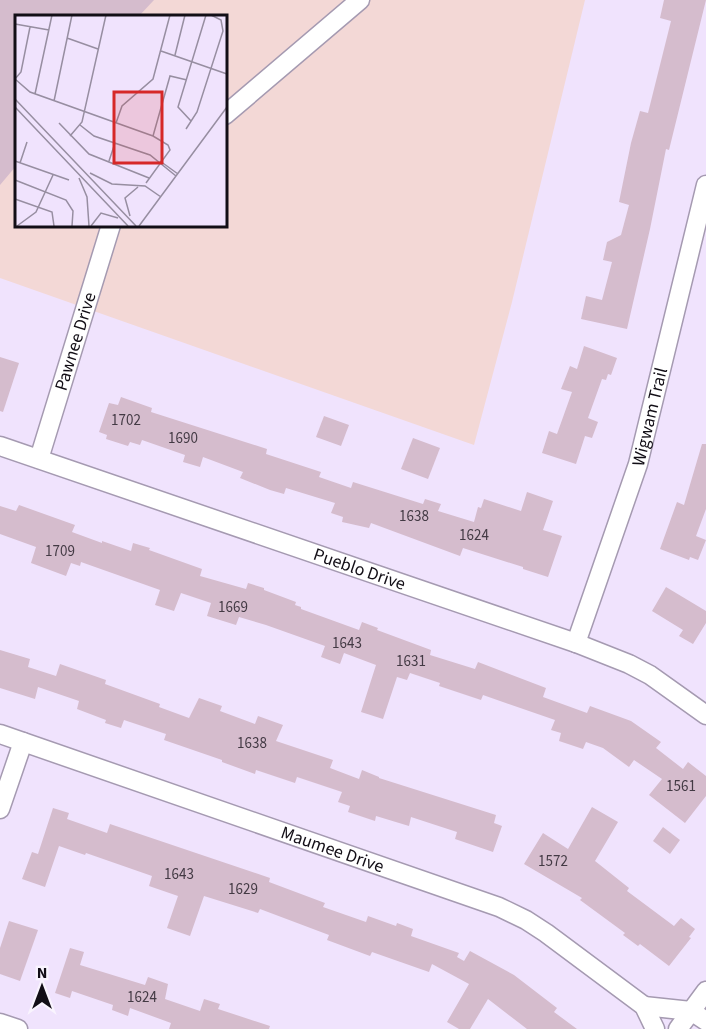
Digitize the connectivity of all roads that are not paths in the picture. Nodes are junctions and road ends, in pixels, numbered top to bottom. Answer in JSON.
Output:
{"nodes":[{"id":1,"x":360,"y":0,"type":"edge"},
{"id":2,"x":226,"y":114,"type":"edge"},
{"id":3,"x":706,"y":185,"type":"edge"},
{"id":4,"x":111,"y":226,"type":"edge"},
{"id":5,"x":0,"y":446,"type":"edge"},
{"id":6,"x":39,"y":459,"type":"junction"},
{"id":7,"x":576,"y":643,"type":"junction"},
{"id":8,"x":706,"y":715,"type":"edge"},
{"id":9,"x":0,"y":734,"type":"edge"},
{"id":10,"x":23,"y":742,"type":"junction"},
{"id":11,"x":0,"y":809,"type":"edge"},
{"id":12,"x":706,"y":991,"type":"edge"},
{"id":13,"x":644,"y":1006,"type":"junction"},
{"id":14,"x":699,"y":1016,"type":"edge"},
{"id":15,"x":0,"y":1023,"type":"edge"},
{"id":16,"x":18,"y":1029,"type":"edge"},
{"id":17,"x":655,"y":1029,"type":"edge"},
{"id":18,"x":678,"y":1029,"type":"edge"}],
"edges":[{"from":1,"to":2,"type":"street"},
{"from":3,"to":7,"type":"street","name":"Wigwam Trail"},
{"from":4,"to":6,"type":"street","name":"Pawnee Drive"},
{"from":5,"to":6,"type":"street","name":"Pueblo Drive"},
{"from":6,"to":7,"type":"street","name":"Pueblo Drive"},
{"from":7,"to":8,"type":"street","name":"Pueblo Drive"},
{"from":9,"to":10,"type":"street","name":"Maumee Drive"},
{"from":10,"to":11,"type":"street"},
{"from":10,"to":13,"type":"street","name":"Maumee Drive"},
{"from":12,"to":14,"type":"street"},
{"from":13,"to":14,"type":"street"},
{"from":13,"to":17,"type":"street","name":"Maumee Drive"},
{"from":14,"to":18,"type":"street"},
{"from":15,"to":16,"type":"street"}]}
